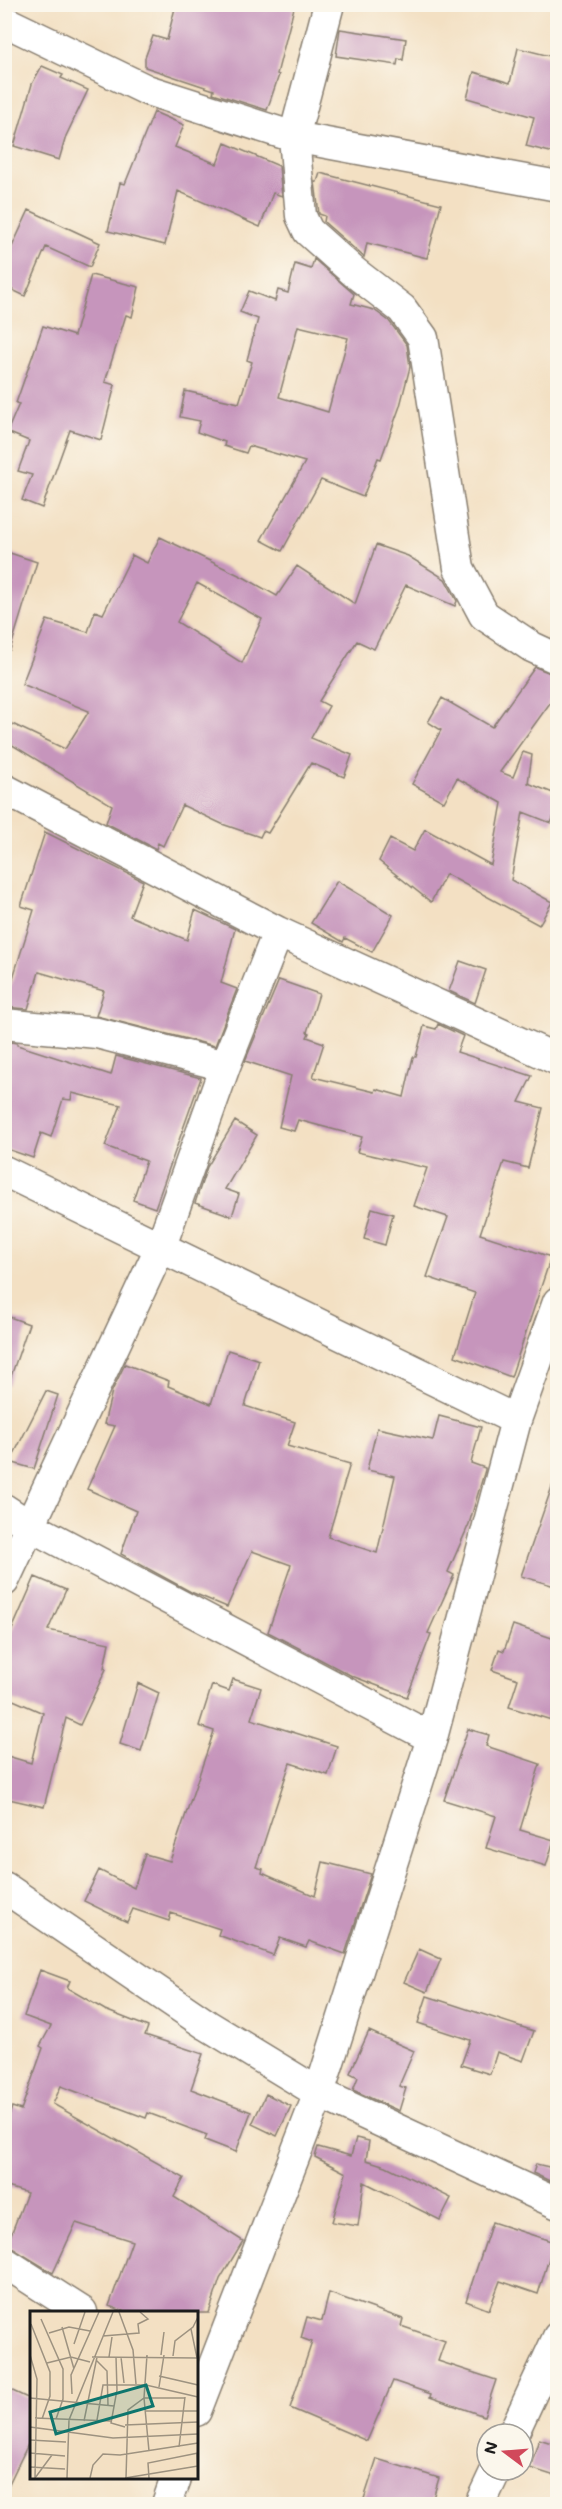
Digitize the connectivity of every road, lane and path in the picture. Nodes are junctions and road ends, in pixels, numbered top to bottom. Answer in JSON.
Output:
{"nodes":[{"id":1,"x":329,"y":4,"type":"edge"},
{"id":2,"x":4,"y":21,"type":"edge"},
{"id":3,"x":294,"y":137,"type":"junction"},
{"id":4,"x":558,"y":186,"type":"edge"},
{"id":5,"x":558,"y":659,"type":"edge"},
{"id":6,"x":4,"y":789,"type":"edge"},
{"id":7,"x":278,"y":932,"type":"junction"},
{"id":8,"x":4,"y":1024,"type":"edge"},
{"id":9,"x":558,"y":1060,"type":"edge"},
{"id":10,"x":225,"y":1066,"type":"junction"},
{"id":11,"x":4,"y":1171,"type":"edge"},
{"id":12,"x":161,"y":1246,"type":"junction"},
{"id":13,"x":558,"y":1302,"type":"edge"},
{"id":14,"x":516,"y":1419,"type":"junction"},
{"id":15,"x":4,"y":1509,"type":"edge"},
{"id":16,"x":30,"y":1526,"type":"junction"},
{"id":17,"x":4,"y":1581,"type":"edge"},
{"id":18,"x":432,"y":1738,"type":"junction"},
{"id":19,"x":4,"y":1887,"type":"edge"},
{"id":20,"x":319,"y":2093,"type":"junction"},
{"id":21,"x":558,"y":2204,"type":"edge"},
{"id":22,"x":4,"y":2262,"type":"edge"},
{"id":23,"x":79,"y":2311,"type":"edge"},
{"id":24,"x":558,"y":2337,"type":"edge"},
{"id":25,"x":198,"y":2397,"type":"edge"},
{"id":26,"x":519,"y":2422,"type":"edge"},
{"id":27,"x":176,"y":2479,"type":"edge"},
{"id":28,"x":491,"y":2482,"type":"edge"},
{"id":29,"x":167,"y":2505,"type":"edge"},
{"id":30,"x":480,"y":2505,"type":"edge"}],
"edges":[{"from":1,"to":3,"type":"street"},
{"from":2,"to":3,"type":"street"},
{"from":3,"to":4,"type":"street"},
{"from":3,"to":5,"type":"street"},
{"from":6,"to":7,"type":"street"},
{"from":7,"to":9,"type":"street"},
{"from":7,"to":10,"type":"street"},
{"from":8,"to":10,"type":"street"},
{"from":10,"to":12,"type":"street"},
{"from":11,"to":12,"type":"street"},
{"from":12,"to":14,"type":"street"},
{"from":12,"to":16,"type":"street"},
{"from":13,"to":14,"type":"street"},
{"from":14,"to":18,"type":"street"},
{"from":15,"to":16,"type":"street"},
{"from":16,"to":17,"type":"street"},
{"from":16,"to":18,"type":"street"},
{"from":18,"to":20,"type":"street"},
{"from":19,"to":20,"type":"street"},
{"from":20,"to":21,"type":"street"},
{"from":20,"to":25,"type":"street"},
{"from":22,"to":23,"type":"street"},
{"from":24,"to":26,"type":"street"},
{"from":27,"to":29,"type":"street"},
{"from":28,"to":30,"type":"street"}]}
